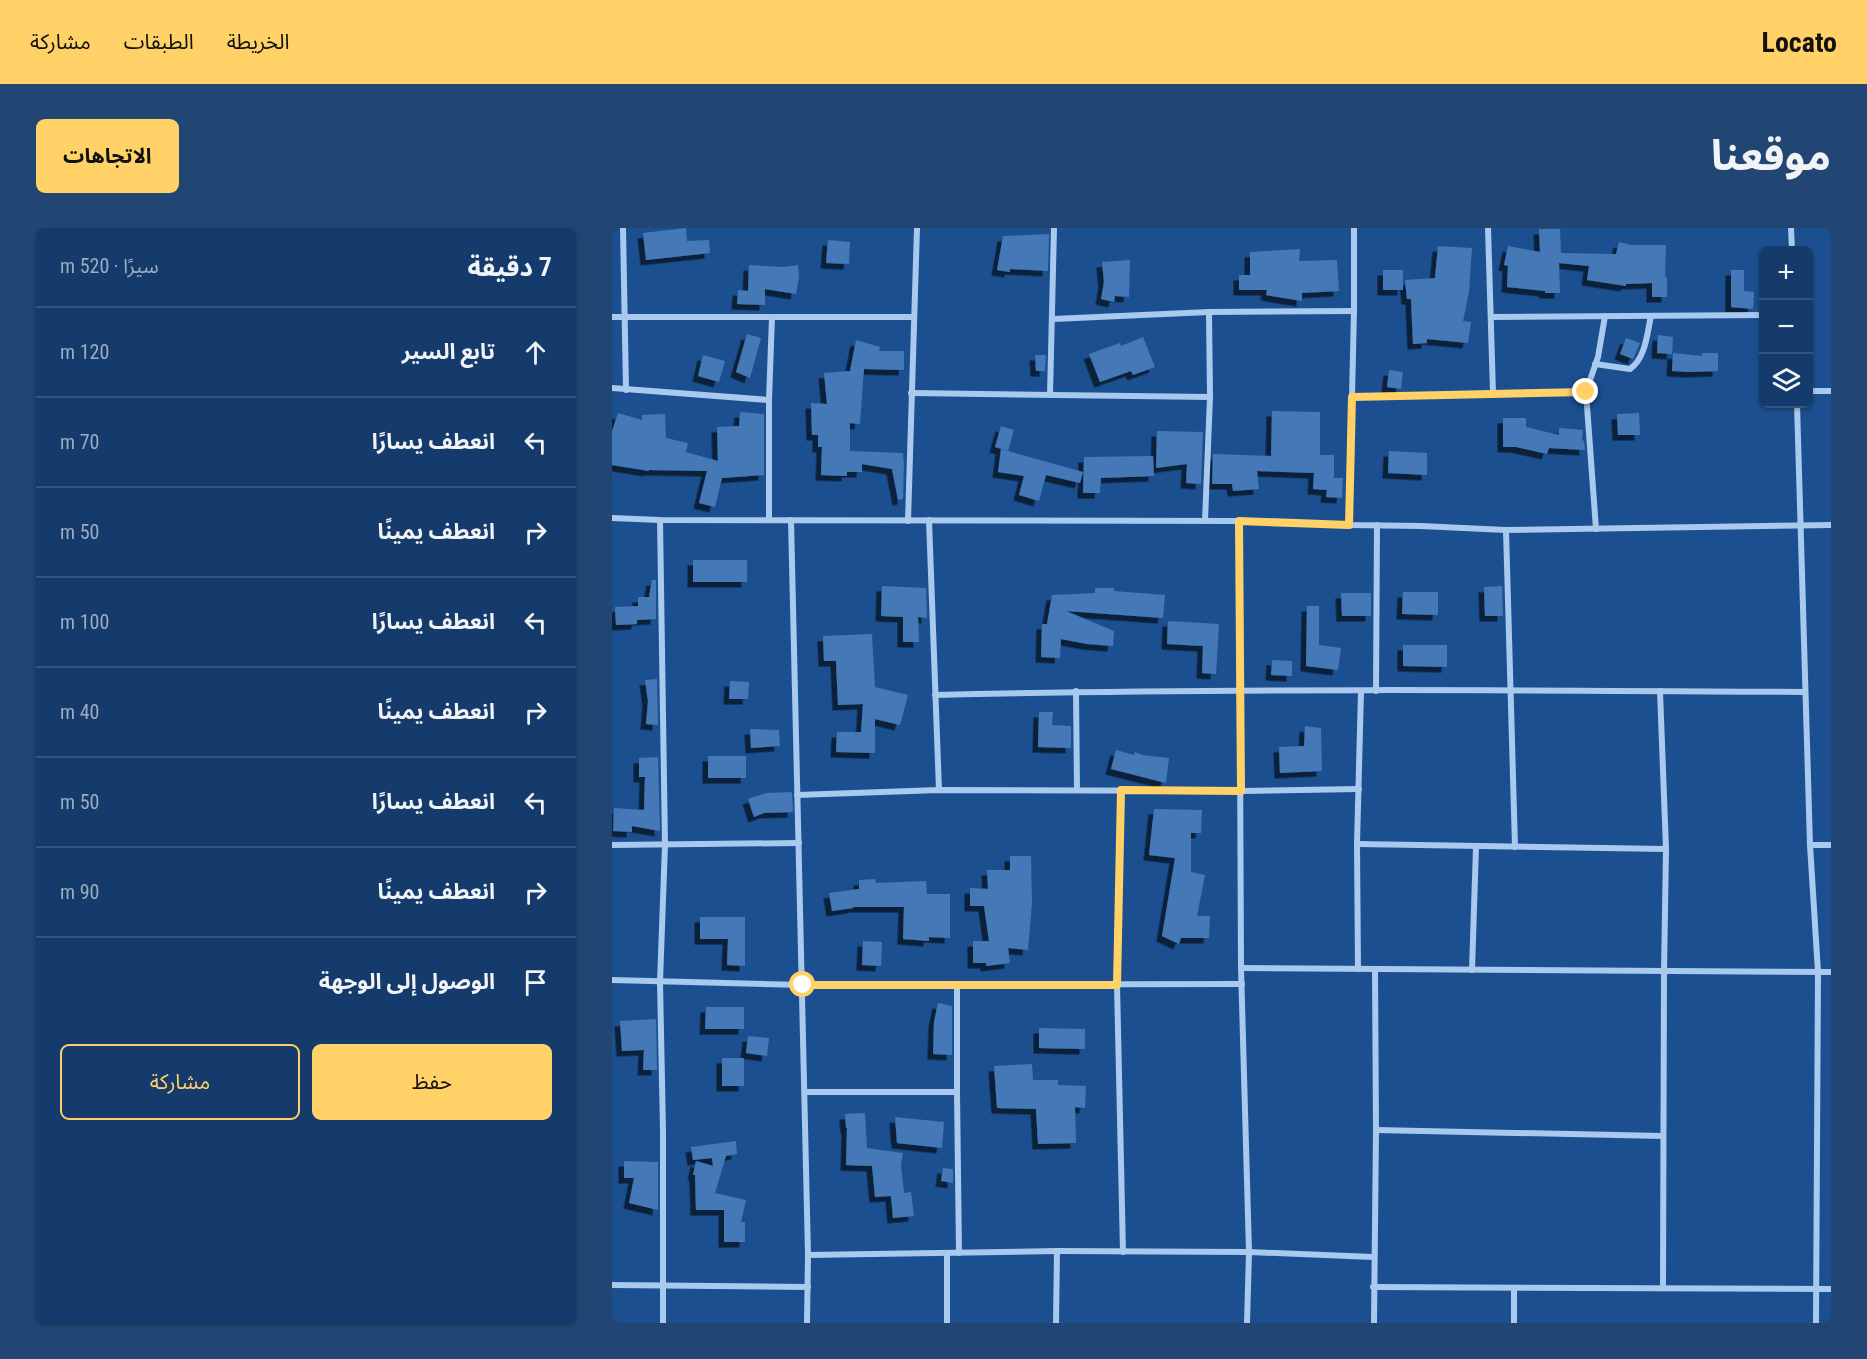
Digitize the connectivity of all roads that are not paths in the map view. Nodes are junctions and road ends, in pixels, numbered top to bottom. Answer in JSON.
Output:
{"nodes":[{"id":1,"x":623,"y":228,"type":"edge"},
{"id":2,"x":917,"y":228,"type":"edge"},
{"id":3,"x":1054,"y":228,"type":"edge"},
{"id":4,"x":1354,"y":228,"type":"edge"},
{"id":5,"x":1488,"y":228,"type":"edge"},
{"id":6,"x":1791,"y":228,"type":"edge"},
{"id":7,"x":1792,"y":246,"type":"edge"},
{"id":8,"x":1354,"y":311,"type":"junction"},
{"id":9,"x":1209,"y":312,"type":"junction"},
{"id":10,"x":1759,"y":315,"type":"edge"},
{"id":11,"x":1605,"y":316,"type":"junction"},
{"id":12,"x":1651,"y":316,"type":"junction"},
{"id":13,"x":612,"y":317,"type":"edge"},
{"id":14,"x":625,"y":317,"type":"junction"},
{"id":15,"x":772,"y":317,"type":"junction"},
{"id":16,"x":914,"y":317,"type":"junction"},
{"id":17,"x":1491,"y":317,"type":"junction"},
{"id":18,"x":1053,"y":319,"type":"junction"},
{"id":19,"x":1595,"y":364,"type":"junction"},
{"id":20,"x":612,"y":388,"type":"edge"},
{"id":21,"x":626,"y":390,"type":"junction"},
{"id":22,"x":1813,"y":391,"type":"edge"},
{"id":23,"x":1831,"y":391,"type":"edge"},
{"id":24,"x":1586,"y":392,"type":"junction"},
{"id":25,"x":911,"y":393,"type":"junction"},
{"id":26,"x":1493,"y":393,"type":"junction"},
{"id":27,"x":1050,"y":395,"type":"junction"},
{"id":28,"x":1210,"y":397,"type":"junction"},
{"id":29,"x":1352,"y":397,"type":"junction"},
{"id":30,"x":769,"y":400,"type":"junction"},
{"id":31,"x":1797,"y":408,"type":"edge"},
{"id":32,"x":612,"y":518,"type":"edge"},
{"id":33,"x":660,"y":520,"type":"junction"},
{"id":34,"x":769,"y":520,"type":"junction"},
{"id":35,"x":791,"y":520,"type":"junction"},
{"id":36,"x":929,"y":520,"type":"junction"},
{"id":37,"x":908,"y":521,"type":"junction"},
{"id":38,"x":1205,"y":521,"type":"junction"},
{"id":39,"x":1239,"y":521,"type":"junction"},
{"id":40,"x":1349,"y":525,"type":"junction"},
{"id":41,"x":1377,"y":525,"type":"junction"},
{"id":42,"x":1801,"y":525,"type":"junction"},
{"id":43,"x":1831,"y":525,"type":"edge"},
{"id":44,"x":1596,"y":529,"type":"junction"},
{"id":45,"x":1506,"y":531,"type":"junction"},
{"id":46,"x":1240,"y":690,"type":"junction"},
{"id":47,"x":1511,"y":690,"type":"junction"},
{"id":48,"x":1361,"y":691,"type":"junction"},
{"id":49,"x":1376,"y":691,"type":"junction"},
{"id":50,"x":1660,"y":691,"type":"junction"},
{"id":51,"x":1076,"y":692,"type":"junction"},
{"id":52,"x":1805,"y":693,"type":"junction"},
{"id":53,"x":935,"y":695,"type":"junction"},
{"id":54,"x":1359,"y":789,"type":"junction"},
{"id":55,"x":939,"y":790,"type":"junction"},
{"id":56,"x":1077,"y":790,"type":"junction"},
{"id":57,"x":1121,"y":790,"type":"junction"},
{"id":58,"x":1241,"y":791,"type":"junction"},
{"id":59,"x":797,"y":795,"type":"junction"},
{"id":60,"x":799,"y":843,"type":"junction"},
{"id":61,"x":1357,"y":844,"type":"junction"},
{"id":62,"x":612,"y":845,"type":"edge"},
{"id":63,"x":665,"y":845,"type":"junction"},
{"id":64,"x":1810,"y":845,"type":"junction"},
{"id":65,"x":1831,"y":845,"type":"edge"},
{"id":66,"x":1476,"y":847,"type":"junction"},
{"id":67,"x":1515,"y":847,"type":"junction"},
{"id":68,"x":1666,"y":849,"type":"junction"},
{"id":69,"x":1241,"y":968,"type":"junction"},
{"id":70,"x":1358,"y":969,"type":"junction"},
{"id":71,"x":1375,"y":970,"type":"junction"},
{"id":72,"x":1473,"y":970,"type":"junction"},
{"id":73,"x":1664,"y":972,"type":"junction"},
{"id":74,"x":1818,"y":972,"type":"junction"},
{"id":75,"x":1831,"y":972,"type":"edge"},
{"id":76,"x":612,"y":980,"type":"edge"},
{"id":77,"x":660,"y":982,"type":"junction"},
{"id":78,"x":1242,"y":984,"type":"junction"},
{"id":79,"x":803,"y":985,"type":"junction"},
{"id":80,"x":957,"y":985,"type":"junction"},
{"id":81,"x":1117,"y":985,"type":"junction"},
{"id":82,"x":805,"y":1092,"type":"junction"},
{"id":83,"x":957,"y":1092,"type":"junction"},
{"id":84,"x":1376,"y":1130,"type":"junction"},
{"id":85,"x":1663,"y":1136,"type":"junction"},
{"id":86,"x":1057,"y":1251,"type":"junction"},
{"id":87,"x":1123,"y":1252,"type":"junction"},
{"id":88,"x":1249,"y":1252,"type":"junction"},
{"id":89,"x":959,"y":1253,"type":"junction"},
{"id":90,"x":947,"y":1254,"type":"junction"},
{"id":91,"x":808,"y":1255,"type":"junction"},
{"id":92,"x":1373,"y":1257,"type":"junction"},
{"id":93,"x":612,"y":1284,"type":"edge"},
{"id":94,"x":663,"y":1286,"type":"junction"},
{"id":95,"x":808,"y":1287,"type":"junction"},
{"id":96,"x":1373,"y":1287,"type":"junction"},
{"id":97,"x":1514,"y":1288,"type":"junction"},
{"id":98,"x":1663,"y":1288,"type":"junction"},
{"id":99,"x":1816,"y":1289,"type":"junction"},
{"id":100,"x":1831,"y":1289,"type":"edge"},
{"id":101,"x":663,"y":1323,"type":"edge"},
{"id":102,"x":807,"y":1323,"type":"edge"},
{"id":103,"x":947,"y":1323,"type":"edge"},
{"id":104,"x":1056,"y":1323,"type":"edge"},
{"id":105,"x":1247,"y":1323,"type":"edge"},
{"id":106,"x":1374,"y":1323,"type":"edge"},
{"id":107,"x":1514,"y":1323,"type":"edge"},
{"id":108,"x":1816,"y":1323,"type":"edge"}],
"edges":[{"from":1,"to":14,"type":"street"},
{"from":2,"to":16,"type":"street"},
{"from":3,"to":18,"type":"street"},
{"from":4,"to":8,"type":"street"},
{"from":5,"to":17,"type":"street"},
{"from":6,"to":7,"type":"street"},
{"from":8,"to":9,"type":"street"},
{"from":8,"to":29,"type":"street"},
{"from":9,"to":18,"type":"street"},
{"from":9,"to":28,"type":"street"},
{"from":10,"to":12,"type":"street"},
{"from":11,"to":12,"type":"street"},
{"from":11,"to":17,"type":"street"},
{"from":11,"to":19,"type":"street"},
{"from":12,"to":19,"type":"street"},
{"from":13,"to":14,"type":"street"},
{"from":14,"to":15,"type":"street"},
{"from":14,"to":21,"type":"street"},
{"from":15,"to":16,"type":"street"},
{"from":15,"to":30,"type":"street"},
{"from":16,"to":25,"type":"street"},
{"from":17,"to":26,"type":"street"},
{"from":18,"to":27,"type":"street"},
{"from":19,"to":24,"type":"street"},
{"from":20,"to":21,"type":"street"},
{"from":21,"to":30,"type":"street"},
{"from":22,"to":23,"type":"street"},
{"from":24,"to":26,"type":"street"},
{"from":24,"to":44,"type":"street"},
{"from":25,"to":27,"type":"street"},
{"from":25,"to":37,"type":"street"},
{"from":26,"to":29,"type":"street"},
{"from":27,"to":28,"type":"street"},
{"from":28,"to":38,"type":"street"},
{"from":29,"to":40,"type":"street"},
{"from":30,"to":34,"type":"street"},
{"from":31,"to":42,"type":"street"},
{"from":32,"to":33,"type":"street"},
{"from":33,"to":34,"type":"street"},
{"from":33,"to":63,"type":"street"},
{"from":34,"to":35,"type":"street"},
{"from":35,"to":37,"type":"street"},
{"from":35,"to":59,"type":"street"},
{"from":36,"to":37,"type":"street"},
{"from":36,"to":38,"type":"street"},
{"from":36,"to":53,"type":"street"},
{"from":38,"to":39,"type":"street"},
{"from":39,"to":40,"type":"street"},
{"from":39,"to":46,"type":"street"},
{"from":40,"to":41,"type":"street"},
{"from":41,"to":45,"type":"street"},
{"from":41,"to":49,"type":"street"},
{"from":42,"to":43,"type":"street"},
{"from":42,"to":44,"type":"street"},
{"from":42,"to":52,"type":"street"},
{"from":44,"to":45,"type":"street"},
{"from":45,"to":47,"type":"street"},
{"from":46,"to":48,"type":"street"},
{"from":46,"to":51,"type":"street"},
{"from":46,"to":58,"type":"street"},
{"from":47,"to":49,"type":"street"},
{"from":47,"to":50,"type":"street"},
{"from":47,"to":67,"type":"street"},
{"from":48,"to":49,"type":"street"},
{"from":48,"to":54,"type":"street"},
{"from":50,"to":52,"type":"street"},
{"from":50,"to":68,"type":"street"},
{"from":51,"to":53,"type":"street"},
{"from":51,"to":56,"type":"street"},
{"from":52,"to":64,"type":"street"},
{"from":53,"to":55,"type":"street"},
{"from":54,"to":58,"type":"street"},
{"from":54,"to":61,"type":"street"},
{"from":55,"to":56,"type":"street"},
{"from":55,"to":59,"type":"street"},
{"from":56,"to":57,"type":"street"},
{"from":57,"to":58,"type":"street"},
{"from":57,"to":81,"type":"street"},
{"from":58,"to":69,"type":"street"},
{"from":59,"to":60,"type":"street"},
{"from":60,"to":63,"type":"street"},
{"from":60,"to":79,"type":"street"},
{"from":61,"to":66,"type":"street"},
{"from":61,"to":70,"type":"street"},
{"from":62,"to":63,"type":"street"},
{"from":63,"to":77,"type":"street"},
{"from":64,"to":65,"type":"street"},
{"from":64,"to":74,"type":"street"},
{"from":66,"to":67,"type":"street"},
{"from":66,"to":72,"type":"street"},
{"from":67,"to":68,"type":"street"},
{"from":68,"to":73,"type":"street"},
{"from":69,"to":70,"type":"street"},
{"from":69,"to":78,"type":"street"},
{"from":70,"to":71,"type":"street"},
{"from":71,"to":72,"type":"street"},
{"from":71,"to":84,"type":"street"},
{"from":72,"to":73,"type":"street"},
{"from":73,"to":74,"type":"street"},
{"from":73,"to":85,"type":"street"},
{"from":74,"to":75,"type":"street"},
{"from":74,"to":99,"type":"street"},
{"from":76,"to":77,"type":"street"},
{"from":77,"to":79,"type":"street"},
{"from":77,"to":94,"type":"street"},
{"from":78,"to":81,"type":"street"},
{"from":78,"to":88,"type":"street"},
{"from":79,"to":80,"type":"street"},
{"from":79,"to":82,"type":"street"},
{"from":80,"to":81,"type":"street"},
{"from":80,"to":83,"type":"street"},
{"from":81,"to":87,"type":"street"},
{"from":82,"to":83,"type":"street"},
{"from":82,"to":91,"type":"street"},
{"from":83,"to":89,"type":"street"},
{"from":84,"to":85,"type":"street"},
{"from":84,"to":92,"type":"street"},
{"from":85,"to":98,"type":"street"},
{"from":86,"to":87,"type":"street"},
{"from":86,"to":89,"type":"street"},
{"from":86,"to":104,"type":"street"},
{"from":87,"to":88,"type":"street"},
{"from":88,"to":92,"type":"street"},
{"from":88,"to":105,"type":"street"},
{"from":89,"to":90,"type":"street"},
{"from":90,"to":91,"type":"street"},
{"from":90,"to":103,"type":"street"},
{"from":91,"to":95,"type":"street"},
{"from":92,"to":96,"type":"street"},
{"from":93,"to":94,"type":"street"},
{"from":94,"to":95,"type":"street"},
{"from":94,"to":101,"type":"street"},
{"from":95,"to":102,"type":"street"},
{"from":96,"to":97,"type":"street"},
{"from":96,"to":106,"type":"street"},
{"from":97,"to":98,"type":"street"},
{"from":97,"to":107,"type":"street"},
{"from":98,"to":99,"type":"street"},
{"from":99,"to":100,"type":"street"},
{"from":99,"to":108,"type":"street"}]}
